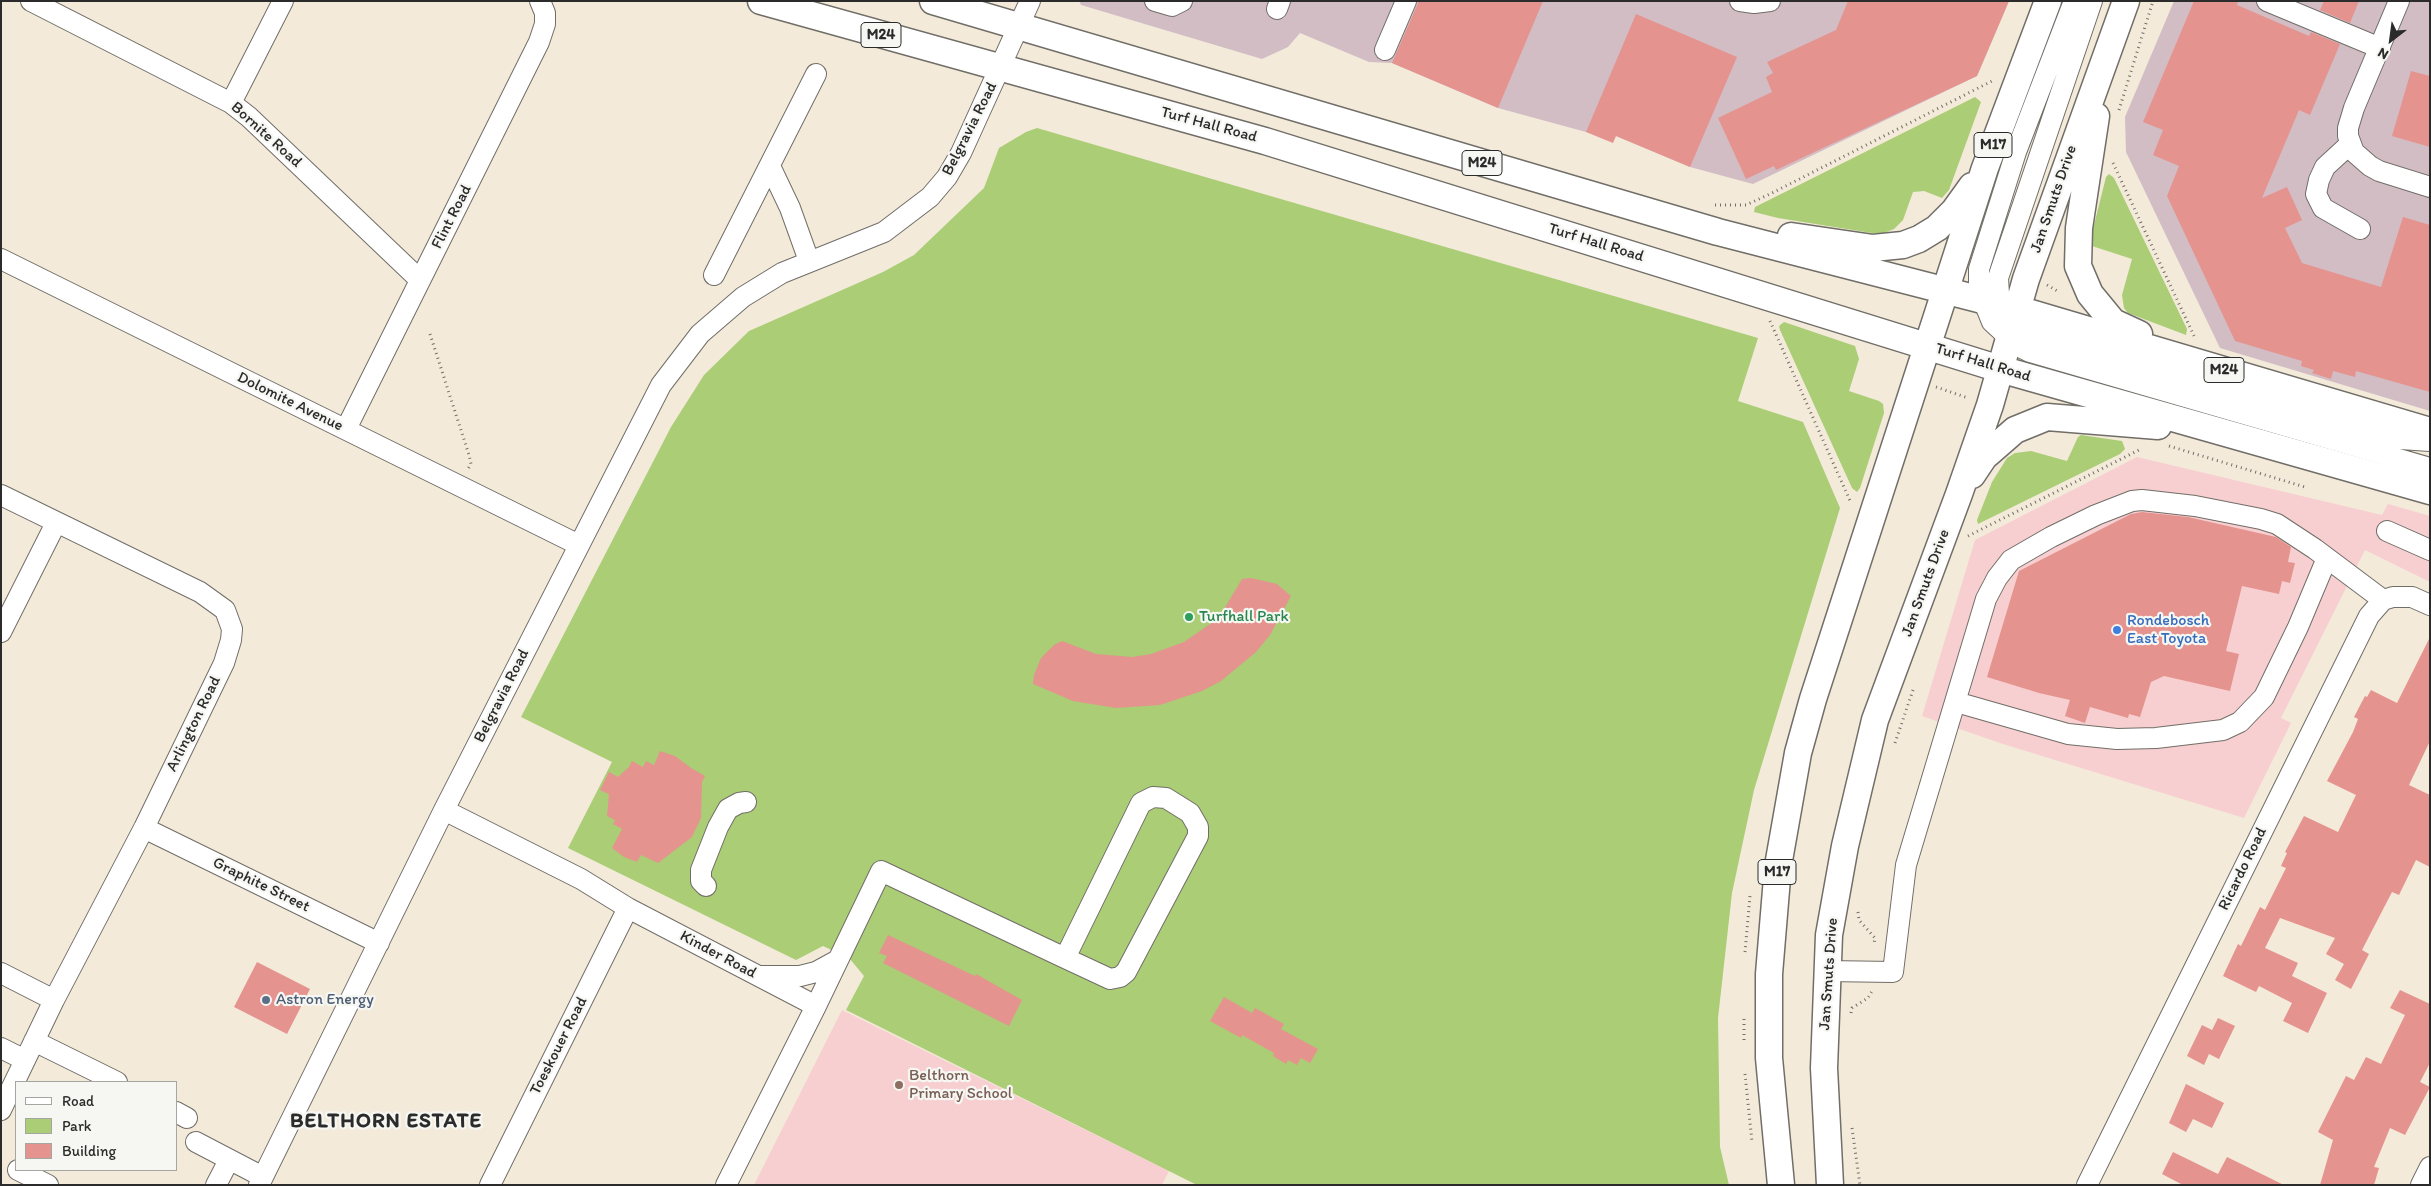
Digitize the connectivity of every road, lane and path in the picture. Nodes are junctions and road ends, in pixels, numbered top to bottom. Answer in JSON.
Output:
{"nodes":[{"id":1,"x":31,"y":1,"type":"edge"},
{"id":2,"x":282,"y":1,"type":"edge"},
{"id":3,"x":761,"y":1,"type":"edge"},
{"id":4,"x":933,"y":1,"type":"edge"},
{"id":5,"x":1030,"y":1,"type":"edge"},
{"id":6,"x":1155,"y":1,"type":"edge"},
{"id":7,"x":1182,"y":1,"type":"edge"},
{"id":8,"x":1406,"y":1,"type":"edge"},
{"id":9,"x":1740,"y":1,"type":"edge"},
{"id":10,"x":1770,"y":1,"type":"edge"},
{"id":11,"x":2048,"y":1,"type":"edge"},
{"id":12,"x":2074,"y":1,"type":"edge"},
{"id":13,"x":2092,"y":1,"type":"edge"},
{"id":14,"x":2126,"y":1,"type":"edge"},
{"id":15,"x":2153,"y":1,"type":"edge"},
{"id":16,"x":2267,"y":1,"type":"edge"},
{"id":17,"x":2400,"y":1,"type":"edge"},
{"id":18,"x":540,"y":2,"type":"edge"},
{"id":19,"x":1019,"y":26,"type":"junction"},
{"id":20,"x":2380,"y":48,"type":"junction"},
{"id":21,"x":1385,"y":50,"type":"dead end"},
{"id":22,"x":2106,"y":51,"type":"junction"},
{"id":23,"x":1000,"y":69,"type":"junction"},
{"id":24,"x":816,"y":74,"type":"dead end"},
{"id":25,"x":1992,"y":80,"type":"dead end"},
{"id":26,"x":231,"y":103,"type":"junction"},
{"id":27,"x":2116,"y":119,"type":"dead end"},
{"id":28,"x":2350,"y":144,"type":"junction"},
{"id":29,"x":2110,"y":158,"type":"dead end"},
{"id":30,"x":770,"y":166,"type":"junction"},
{"id":31,"x":1985,"y":168,"type":"junction"},
{"id":32,"x":2430,"y":187,"type":"edge"},
{"id":33,"x":1715,"y":205,"type":"dead end"},
{"id":34,"x":2360,"y":229,"type":"dead end"},
{"id":35,"x":1718,"y":232,"type":"junction"},
{"id":36,"x":1,"y":259,"type":"edge"},
{"id":37,"x":810,"y":261,"type":"junction"},
{"id":38,"x":714,"y":275,"type":"dead end"},
{"id":39,"x":420,"y":280,"type":"junction"},
{"id":40,"x":2044,"y":284,"type":"dead end"},
{"id":41,"x":2067,"y":290,"type":"dead end"},
{"id":42,"x":1946,"y":291,"type":"junction"},
{"id":43,"x":2059,"y":292,"type":"junction"},
{"id":44,"x":2056,"y":299,"type":"dead end"},
{"id":45,"x":1767,"y":313,"type":"dead end"},
{"id":46,"x":2005,"y":314,"type":"junction"},
{"id":47,"x":430,"y":334,"type":"dead end"},
{"id":48,"x":2197,"y":342,"type":"dead end"},
{"id":49,"x":1928,"y":346,"type":"junction"},
{"id":50,"x":2211,"y":366,"type":"junction"},
{"id":51,"x":2000,"y":369,"type":"junction"},
{"id":52,"x":1935,"y":387,"type":"dead end"},
{"id":53,"x":1976,"y":400,"type":"dead end"},
{"id":54,"x":346,"y":429,"type":"junction"},
{"id":55,"x":2223,"y":432,"type":"junction"},
{"id":56,"x":2430,"y":432,"type":"edge"},
{"id":57,"x":2430,"y":441,"type":"edge"},
{"id":58,"x":2162,"y":444,"type":"dead end"},
{"id":59,"x":2145,"y":446,"type":"dead end"},
{"id":60,"x":2430,"y":468,"type":"edge"},
{"id":61,"x":466,"y":474,"type":"dead end"},
{"id":62,"x":2305,"y":487,"type":"dead end"},
{"id":63,"x":2430,"y":491,"type":"edge"},
{"id":64,"x":1959,"y":494,"type":"junction"},
{"id":65,"x":1,"y":495,"type":"edge"},
{"id":66,"x":1852,"y":503,"type":"dead end"},
{"id":67,"x":56,"y":523,"type":"junction"},
{"id":68,"x":1970,"y":528,"type":"dead end"},
{"id":69,"x":2387,"y":531,"type":"dead end"},
{"id":70,"x":579,"y":544,"type":"junction"},
{"id":71,"x":2430,"y":550,"type":"edge"},
{"id":72,"x":2327,"y":558,"type":"junction"},
{"id":73,"x":2383,"y":600,"type":"junction"},
{"id":74,"x":2430,"y":605,"type":"edge"},
{"id":75,"x":1,"y":632,"type":"edge"},
{"id":76,"x":1915,"y":684,"type":"dead end"},
{"id":77,"x":1956,"y":702,"type":"junction"},
{"id":78,"x":1894,"y":746,"type":"dead end"},
{"id":79,"x":746,"y":802,"type":"dead end"},
{"id":80,"x":444,"y":810,"type":"junction"},
{"id":81,"x":144,"y":828,"type":"junction"},
{"id":82,"x":706,"y":886,"type":"dead end"},
{"id":83,"x":1859,"y":903,"type":"dead end"},
{"id":84,"x":628,"y":908,"type":"junction"},
{"id":85,"x":379,"y":943,"type":"junction"},
{"id":86,"x":1065,"y":958,"type":"junction"},
{"id":87,"x":838,"y":960,"type":"junction"},
{"id":88,"x":1827,"y":971,"type":"junction"},
{"id":89,"x":1873,"y":972,"type":"junction"},
{"id":90,"x":1,"y":973,"type":"edge"},
{"id":91,"x":757,"y":976,"type":"junction"},
{"id":92,"x":54,"y":1000,"type":"junction"},
{"id":93,"x":816,"y":1006,"type":"junction"},
{"id":94,"x":1848,"y":1021,"type":"dead end"},
{"id":95,"x":34,"y":1041,"type":"junction"},
{"id":96,"x":1,"y":1048,"type":"edge"},
{"id":97,"x":25,"y":1060,"type":"junction"},
{"id":98,"x":115,"y":1081,"type":"edge"},
{"id":99,"x":1,"y":1110,"type":"edge"},
{"id":100,"x":1852,"y":1120,"type":"dead end"},
{"id":101,"x":196,"y":1142,"type":"dead end"},
{"id":102,"x":229,"y":1160,"type":"junction"},
{"id":103,"x":1,"y":1162,"type":"edge"},
{"id":104,"x":2430,"y":1167,"type":"edge"},
{"id":105,"x":15,"y":1168,"type":"edge"},
{"id":106,"x":21,"y":1171,"type":"edge"},
{"id":107,"x":261,"y":1181,"type":"edge"},
{"id":108,"x":48,"y":1185,"type":"edge"},
{"id":109,"x":216,"y":1185,"type":"edge"},
{"id":110,"x":490,"y":1185,"type":"edge"},
{"id":111,"x":726,"y":1185,"type":"edge"},
{"id":112,"x":1781,"y":1185,"type":"edge"},
{"id":113,"x":1830,"y":1185,"type":"edge"},
{"id":114,"x":1860,"y":1185,"type":"edge"},
{"id":115,"x":2087,"y":1185,"type":"edge"},
{"id":116,"x":2421,"y":1185,"type":"edge"}],
"edges":[{"from":1,"to":26,"type":"street","name":"Bornite Road"},
{"from":2,"to":26,"type":"street"},
{"from":3,"to":23,"type":"main road","name":"Turf Hall Road","number":"M24"},
{"from":4,"to":19,"type":"main road","number":"M24"},
{"from":5,"to":19,"type":"street","name":"Belgravia Road"},
{"from":6,"to":7,"type":"street"},
{"from":8,"to":21,"type":"street"},
{"from":9,"to":10,"type":"street"},
{"from":11,"to":31,"type":"main road","number":"M17"},
{"from":12,"to":46,"type":"street"},
{"from":13,"to":46,"type":"street"},
{"from":14,"to":22,"type":"main road","name":"Jan Smuts Drive"},
{"from":15,"to":27,"type":"path"},
{"from":16,"to":20,"type":"street"},
{"from":17,"to":20,"type":"street"},
{"from":18,"to":39,"type":"street","name":"Flint Road"},
{"from":19,"to":23,"type":"street","name":"Belgravia Road"},
{"from":19,"to":35,"type":"main road","number":"M24"},
{"from":20,"to":28,"type":"street"},
{"from":22,"to":46,"type":"main road","name":"Jan Smuts Drive"},
{"from":22,"to":50,"type":"main road"},
{"from":23,"to":37,"type":"street","name":"Belgravia Road"},
{"from":23,"to":49,"type":"main road","name":"Turf Hall Road","number":"M24"},
{"from":24,"to":30,"type":"street"},
{"from":25,"to":33,"type":"path"},
{"from":26,"to":39,"type":"street","name":"Bornite Road"},
{"from":28,"to":32,"type":"street"},
{"from":28,"to":34,"type":"street"},
{"from":29,"to":48,"type":"path"},
{"from":30,"to":37,"type":"street"},
{"from":30,"to":38,"type":"street"},
{"from":31,"to":35,"type":"main road"},
{"from":31,"to":42,"type":"main road","number":"M17"},
{"from":35,"to":42,"type":"main road","number":"M24"},
{"from":36,"to":54,"type":"street","name":"Dolomite Avenue"},
{"from":37,"to":70,"type":"street","name":"Belgravia Road"},
{"from":39,"to":54,"type":"street","name":"Flint Road"},
{"from":40,"to":43,"type":"path"},
{"from":41,"to":43,"type":"path"},
{"from":42,"to":46,"type":"main road","number":"M24"},
{"from":42,"to":49,"type":"main road","number":"M17"},
{"from":43,"to":44,"type":"path"},
{"from":45,"to":66,"type":"path"},
{"from":46,"to":50,"type":"main road","number":"M24"},
{"from":46,"to":51,"type":"main road","name":"Jan Smuts Drive"},
{"from":46,"to":57,"type":"street"},
{"from":46,"to":60,"type":"street"},
{"from":47,"to":61,"type":"path"},
{"from":49,"to":51,"type":"main road","name":"Turf Hall Road","number":"M24"},
{"from":49,"to":112,"type":"main road","number":"M17"},
{"from":50,"to":56,"type":"main road","number":"M24"},
{"from":51,"to":55,"type":"main road","name":"Turf Hall Road","number":"M24"},
{"from":51,"to":64,"type":"main road","name":"Jan Smuts Drive"},
{"from":52,"to":53,"type":"path"},
{"from":54,"to":70,"type":"street","name":"Dolomite Avenue"},
{"from":55,"to":63,"type":"main road","name":"Turf Hall Road","number":"M24"},
{"from":55,"to":64,"type":"main road"},
{"from":58,"to":62,"type":"path"},
{"from":59,"to":68,"type":"path"},
{"from":64,"to":88,"type":"main road","name":"Jan Smuts Drive"},
{"from":65,"to":67,"type":"street","name":"Arlington Road"},
{"from":67,"to":75,"type":"street"},
{"from":67,"to":81,"type":"street","name":"Arlington Road"},
{"from":69,"to":71,"type":"street"},
{"from":70,"to":80,"type":"street","name":"Belgravia Road"},
{"from":72,"to":73,"type":"street"},
{"from":72,"to":77,"type":"street"},
{"from":72,"to":77,"type":"street"},
{"from":73,"to":74,"type":"street"},
{"from":73,"to":115,"type":"street","name":"Ricardo Road"},
{"from":76,"to":78,"type":"path"},
{"from":77,"to":89,"type":"street"},
{"from":79,"to":82,"type":"street"},
{"from":80,"to":84,"type":"street","name":"Kinder Road"},
{"from":80,"to":85,"type":"street","name":"Belgravia Road"},
{"from":81,"to":85,"type":"street","name":"Graphite Street"},
{"from":81,"to":92,"type":"street","name":"Arlington Road"},
{"from":83,"to":89,"type":"path"},
{"from":84,"to":91,"type":"street","name":"Kinder Road"},
{"from":84,"to":110,"type":"street","name":"Toeskouer Road"},
{"from":85,"to":107,"type":"street","name":"Belgravia Road"},
{"from":86,"to":86,"type":"street"},
{"from":86,"to":87,"type":"street"},
{"from":87,"to":91,"type":"street"},
{"from":87,"to":93,"type":"street"},
{"from":88,"to":89,"type":"street"},
{"from":88,"to":113,"type":"main road","name":"Jan Smuts Drive"},
{"from":89,"to":94,"type":"path"},
{"from":90,"to":92,"type":"street"},
{"from":91,"to":93,"type":"street","name":"Kinder Road"},
{"from":92,"to":95,"type":"street","name":"Arlington Road"},
{"from":93,"to":111,"type":"street"},
{"from":95,"to":97,"type":"street","name":"Arlington Road"},
{"from":95,"to":98,"type":"street"},
{"from":96,"to":97,"type":"street"},
{"from":97,"to":99,"type":"street","name":"Arlington Road"},
{"from":100,"to":114,"type":"path"},
{"from":101,"to":102,"type":"street"},
{"from":102,"to":107,"type":"street"},
{"from":102,"to":109,"type":"street"},
{"from":103,"to":105,"type":"street"},
{"from":104,"to":116,"type":"street"},
{"from":106,"to":108,"type":"street"}]}
